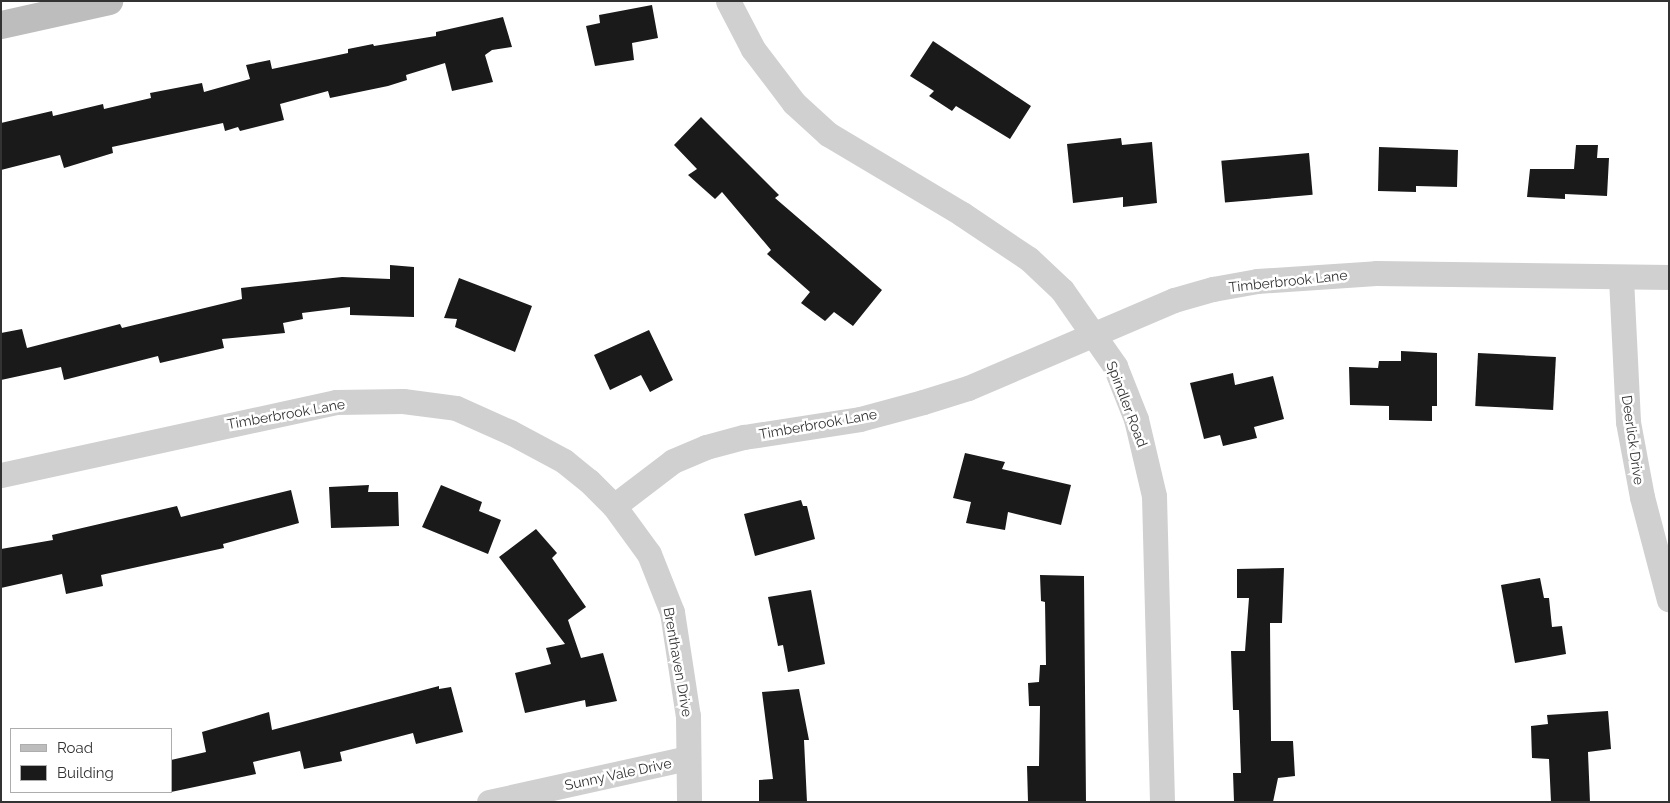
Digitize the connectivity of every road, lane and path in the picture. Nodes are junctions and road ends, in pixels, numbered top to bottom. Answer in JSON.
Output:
{"nodes":[{"id":1,"x":109,"y":1,"type":"edge"},
{"id":2,"x":728,"y":1,"type":"edge"},
{"id":3,"x":1,"y":25,"type":"edge"},
{"id":4,"x":1669,"y":277,"type":"edge"},
{"id":5,"x":1621,"y":278,"type":"junction"},
{"id":6,"x":1095,"y":334,"type":"junction"},
{"id":7,"x":1,"y":475,"type":"edge"},
{"id":8,"x":614,"y":506,"type":"junction"},
{"id":9,"x":1669,"y":600,"type":"edge"},
{"id":10,"x":688,"y":758,"type":"junction"},
{"id":11,"x":489,"y":802,"type":"edge"},
{"id":12,"x":688,"y":802,"type":"edge"},
{"id":13,"x":1162,"y":802,"type":"edge"}],
"edges":[{"from":1,"to":3,"type":"main road"},
{"from":2,"to":6,"type":"street","name":"Spindler Road"},
{"from":4,"to":5,"type":"street","name":"Timberbrook Lane"},
{"from":5,"to":6,"type":"street","name":"Timberbrook Lane"},
{"from":5,"to":9,"type":"street","name":"Deerlick Drive"},
{"from":6,"to":8,"type":"street","name":"Timberbrook Lane"},
{"from":6,"to":13,"type":"street","name":"Spindler Road"},
{"from":7,"to":8,"type":"street","name":"Timberbrook Lane"},
{"from":8,"to":10,"type":"street","name":"Brenthaven Drive"},
{"from":10,"to":11,"type":"street","name":"Sunny Vale Drive"},
{"from":10,"to":12,"type":"street","name":"Brenthaven Drive"}]}
